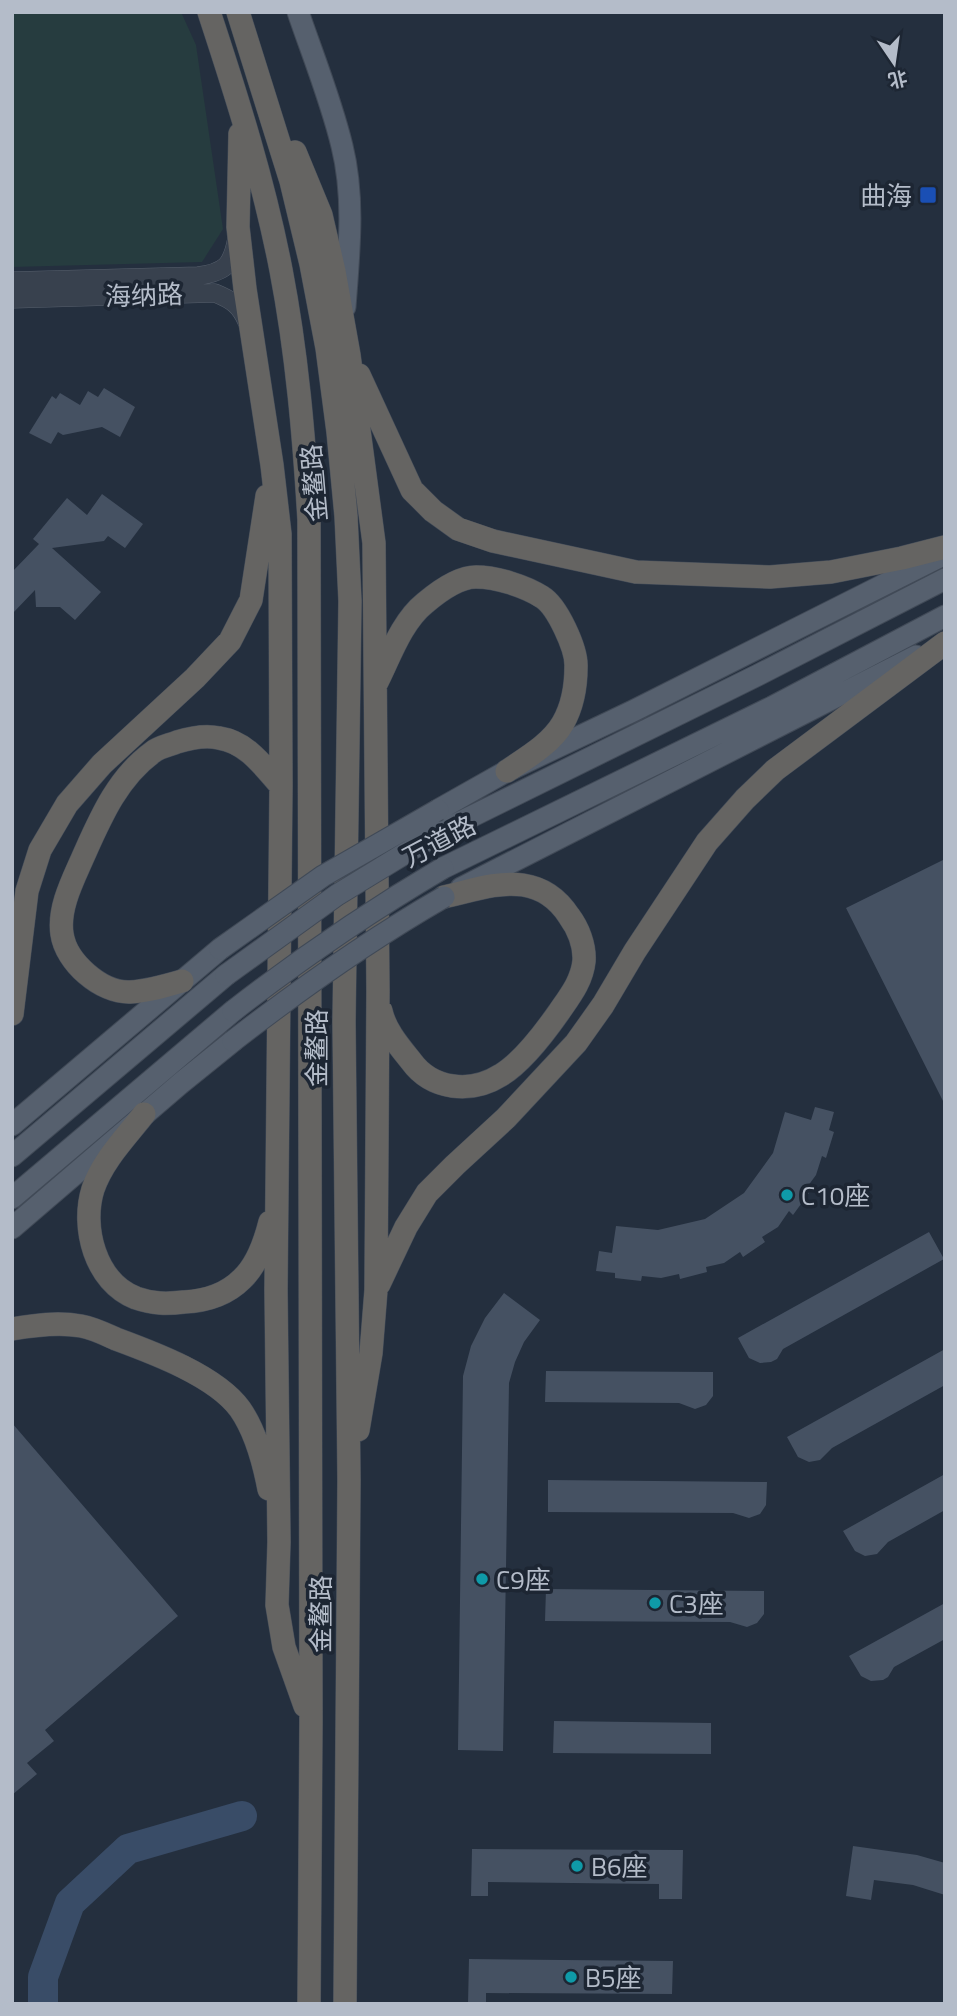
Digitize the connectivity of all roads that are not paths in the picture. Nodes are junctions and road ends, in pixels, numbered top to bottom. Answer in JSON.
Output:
{"nodes":[{"id":1,"x":209,"y":12,"type":"edge"},
{"id":2,"x":239,"y":12,"type":"edge"},
{"id":3,"x":298,"y":12,"type":"edge"},
{"id":4,"x":267,"y":100,"type":"junction"},
{"id":5,"x":240,"y":106,"type":"junction"},
{"id":6,"x":238,"y":227,"type":"junction"},
{"id":7,"x":12,"y":281,"type":"edge"},
{"id":8,"x":12,"y":299,"type":"edge"},
{"id":9,"x":343,"y":323,"type":"junction"},
{"id":10,"x":252,"y":337,"type":"junction"},
{"id":11,"x":349,"y":355,"type":"junction"},
{"id":12,"x":272,"y":465,"type":"junction"},
{"id":13,"x":945,"y":547,"type":"edge"},
{"id":14,"x":945,"y":554,"type":"edge"},
{"id":15,"x":945,"y":579,"type":"edge"},
{"id":16,"x":945,"y":616,"type":"edge"},
{"id":17,"x":945,"y":642,"type":"edge"},
{"id":18,"x":374,"y":687,"type":"junction"},
{"id":19,"x":507,"y":771,"type":"junction"},
{"id":20,"x":281,"y":786,"type":"junction"},
{"id":21,"x":444,"y":897,"type":"junction"},
{"id":22,"x":182,"y":981,"type":"junction"},
{"id":23,"x":377,"y":990,"type":"junction"},
{"id":24,"x":12,"y":1014,"type":"edge"},
{"id":25,"x":144,"y":1114,"type":"junction"},
{"id":26,"x":12,"y":1125,"type":"edge"},
{"id":27,"x":12,"y":1156,"type":"edge"},
{"id":28,"x":278,"y":1185,"type":"junction"},
{"id":29,"x":12,"y":1198,"type":"edge"},
{"id":30,"x":12,"y":1228,"type":"edge"},
{"id":31,"x":376,"y":1290,"type":"junction"},
{"id":32,"x":12,"y":1329,"type":"edge"},
{"id":33,"x":349,"y":1480,"type":"junction"},
{"id":34,"x":279,"y":1542,"type":"junction"},
{"id":35,"x":311,"y":1722,"type":"junction"},
{"id":36,"x":309,"y":2004,"type":"edge"},
{"id":37,"x":345,"y":2004,"type":"edge"}],
"edges":[{"from":1,"to":5,"type":"highway","name":"金鳌路"},
{"from":2,"to":4,"type":"highway"},
{"from":3,"to":9,"type":"main road"},
{"from":4,"to":9,"type":"highway"},
{"from":4,"to":33,"type":"highway","name":"金鳌路"},
{"from":5,"to":6,"type":"highway"},
{"from":5,"to":35,"type":"highway","name":"金鳌路"},
{"from":6,"to":7,"type":"street","name":"海纳路"},
{"from":6,"to":10,"type":"highway"},
{"from":8,"to":10,"type":"street","name":"海纳路"},
{"from":9,"to":11,"type":"highway"},
{"from":10,"to":12,"type":"highway"},
{"from":11,"to":13,"type":"highway"},
{"from":11,"to":18,"type":"highway"},
{"from":12,"to":20,"type":"highway"},
{"from":12,"to":24,"type":"highway"},
{"from":14,"to":19,"type":"main road"},
{"from":15,"to":27,"type":"main road","name":"万道路","bridge":true},
{"from":16,"to":29,"type":"main road","name":"万道路","bridge":true},
{"from":17,"to":21,"type":"main road"},
{"from":17,"to":31,"type":"highway"},
{"from":18,"to":19,"type":"highway"},
{"from":18,"to":23,"type":"highway"},
{"from":19,"to":22,"type":"main road","bridge":true},
{"from":20,"to":22,"type":"highway"},
{"from":20,"to":28,"type":"highway"},
{"from":21,"to":23,"type":"highway"},
{"from":21,"to":25,"type":"main road","bridge":true},
{"from":22,"to":26,"type":"main road"},
{"from":23,"to":31,"type":"highway"},
{"from":25,"to":28,"type":"highway"},
{"from":25,"to":30,"type":"main road"},
{"from":28,"to":34,"type":"highway"},
{"from":31,"to":33,"type":"highway"},
{"from":32,"to":34,"type":"highway"},
{"from":33,"to":37,"type":"highway","name":"金鳌路"},
{"from":34,"to":35,"type":"highway"},
{"from":35,"to":36,"type":"highway","name":"金鳌路"}]}
